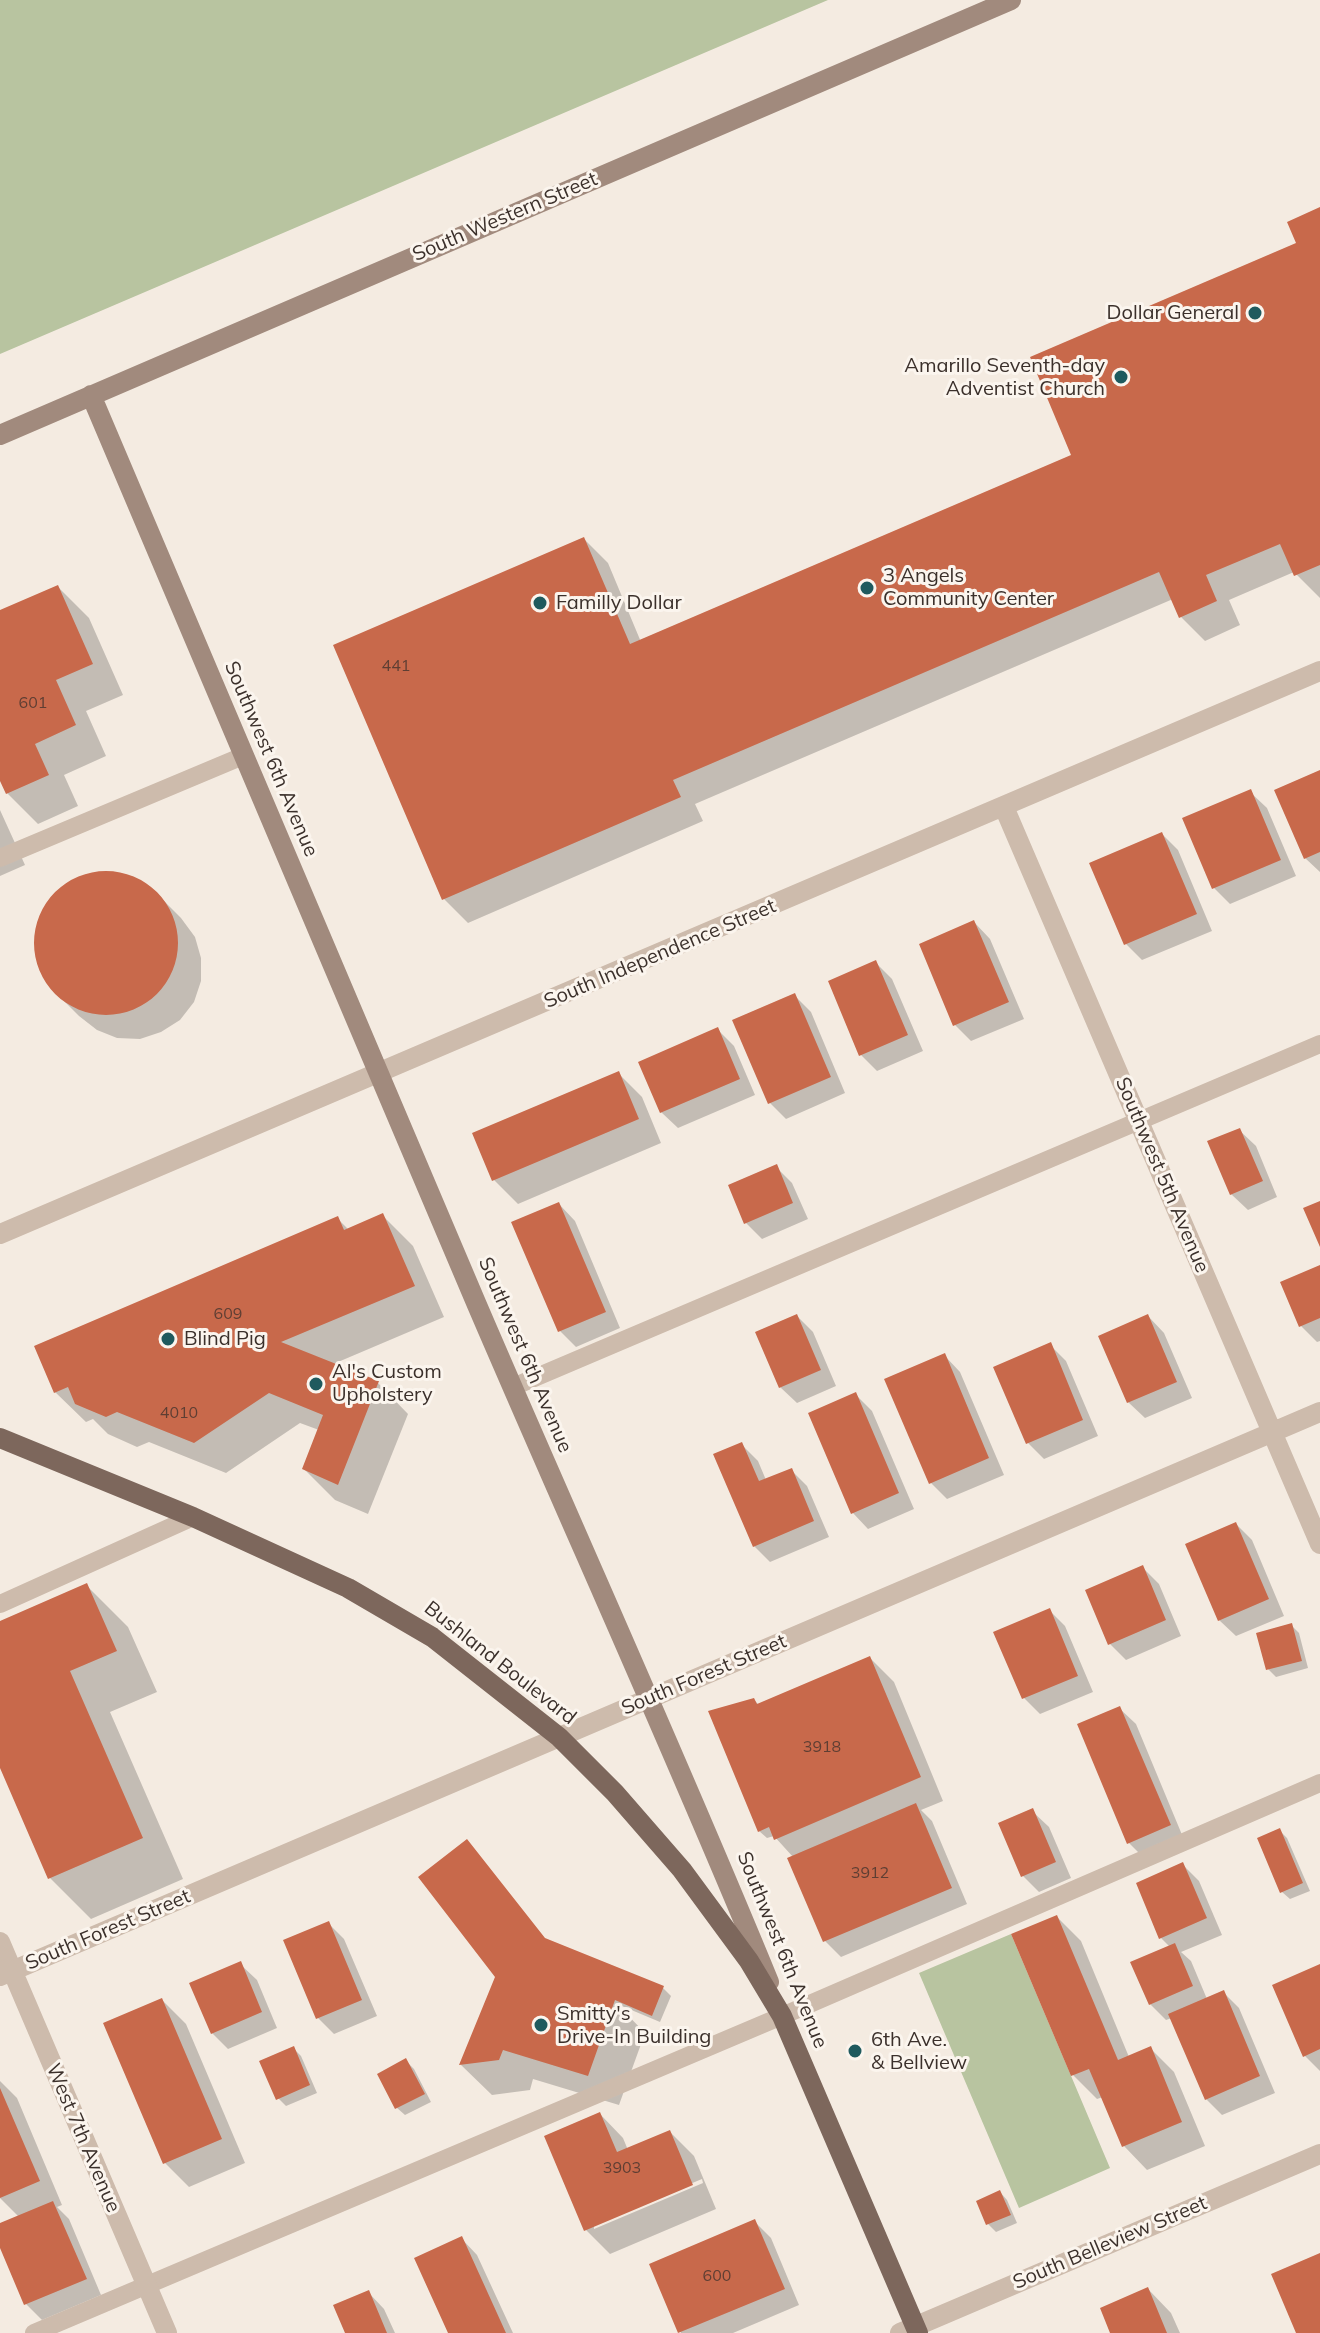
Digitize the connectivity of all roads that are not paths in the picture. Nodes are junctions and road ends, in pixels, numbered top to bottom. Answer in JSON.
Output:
{"nodes":[{"id":1,"x":1011,"y":0,"type":"edge"},
{"id":2,"x":91,"y":395,"type":"junction"},
{"id":3,"x":0,"y":435,"type":"edge"},
{"id":4,"x":1320,"y":671,"type":"edge"},
{"id":5,"x":243,"y":756,"type":"junction"},
{"id":6,"x":1004,"y":807,"type":"junction"},
{"id":7,"x":0,"y":858,"type":"edge"},
{"id":8,"x":1320,"y":1044,"type":"edge"},
{"id":9,"x":378,"y":1075,"type":"junction"},
{"id":10,"x":1139,"y":1121,"type":"junction"},
{"id":11,"x":0,"y":1234,"type":"edge"},
{"id":12,"x":513,"y":1387,"type":"junction"},
{"id":13,"x":1320,"y":1412,"type":"edge"},
{"id":14,"x":1272,"y":1432,"type":"junction"},
{"id":15,"x":0,"y":1438,"type":"edge"},
{"id":16,"x":193,"y":1517,"type":"junction"},
{"id":17,"x":1320,"y":1544,"type":"edge"},
{"id":18,"x":0,"y":1604,"type":"edge"},
{"id":19,"x":647,"y":1699,"type":"junction"},
{"id":20,"x":559,"y":1737,"type":"junction"},
{"id":21,"x":1320,"y":1783,"type":"edge"},
{"id":22,"x":0,"y":1942,"type":"edge"},
{"id":23,"x":6,"y":1973,"type":"edge"},
{"id":24,"x":782,"y":2016,"type":"junction"},
{"id":25,"x":1320,"y":2154,"type":"edge"},
{"id":26,"x":146,"y":2285,"type":"junction"},
{"id":27,"x":911,"y":2331,"type":"edge"},
{"id":28,"x":34,"y":2333,"type":"edge"},
{"id":29,"x":167,"y":2333,"type":"edge"}],
"edges":[{"from":1,"to":2,"type":"street","name":"South Western Street"},
{"from":2,"to":3,"type":"street","name":"South Western Street"},
{"from":2,"to":5,"type":"street","name":"Southwest 6th Avenue"},
{"from":4,"to":6,"type":"street","name":"South Independence Street"},
{"from":5,"to":7,"type":"lane"},
{"from":5,"to":9,"type":"street","name":"Southwest 6th Avenue"},
{"from":6,"to":9,"type":"street","name":"South Independence Street"},
{"from":6,"to":10,"type":"street","name":"Southwest 5th Avenue"},
{"from":8,"to":10,"type":"lane"},
{"from":9,"to":11,"type":"street","name":"South Independence Street"},
{"from":9,"to":12,"type":"street","name":"Southwest 6th Avenue"},
{"from":10,"to":12,"type":"lane"},
{"from":10,"to":14,"type":"street","name":"Southwest 5th Avenue"},
{"from":12,"to":19,"type":"street","name":"Southwest 6th Avenue"},
{"from":13,"to":14,"type":"street","name":"South Forest Street"},
{"from":14,"to":17,"type":"street","name":"Southwest 5th Avenue"},
{"from":14,"to":19,"type":"street","name":"South Forest Street"},
{"from":15,"to":16,"type":"main road","name":"Bushland Boulevard"},
{"from":16,"to":18,"type":"lane"},
{"from":16,"to":20,"type":"main road","name":"Bushland Boulevard"},
{"from":19,"to":20,"type":"street","name":"South Forest Street"},
{"from":19,"to":24,"type":"street","name":"Southwest 6th Avenue"},
{"from":20,"to":23,"type":"street","name":"South Forest Street"},
{"from":20,"to":24,"type":"main road","name":"Bushland Boulevard"},
{"from":21,"to":24,"type":"lane"},
{"from":22,"to":23,"type":"street","name":"West 7th Avenue"},
{"from":23,"to":26,"type":"street","name":"West 7th Avenue"},
{"from":24,"to":26,"type":"lane"},
{"from":24,"to":27,"type":"main road","name":"Southwest 6th Avenue"},
{"from":25,"to":27,"type":"street","name":"South Belleview Street"},
{"from":26,"to":28,"type":"lane"},
{"from":26,"to":29,"type":"street","name":"West 7th Avenue"}]}
